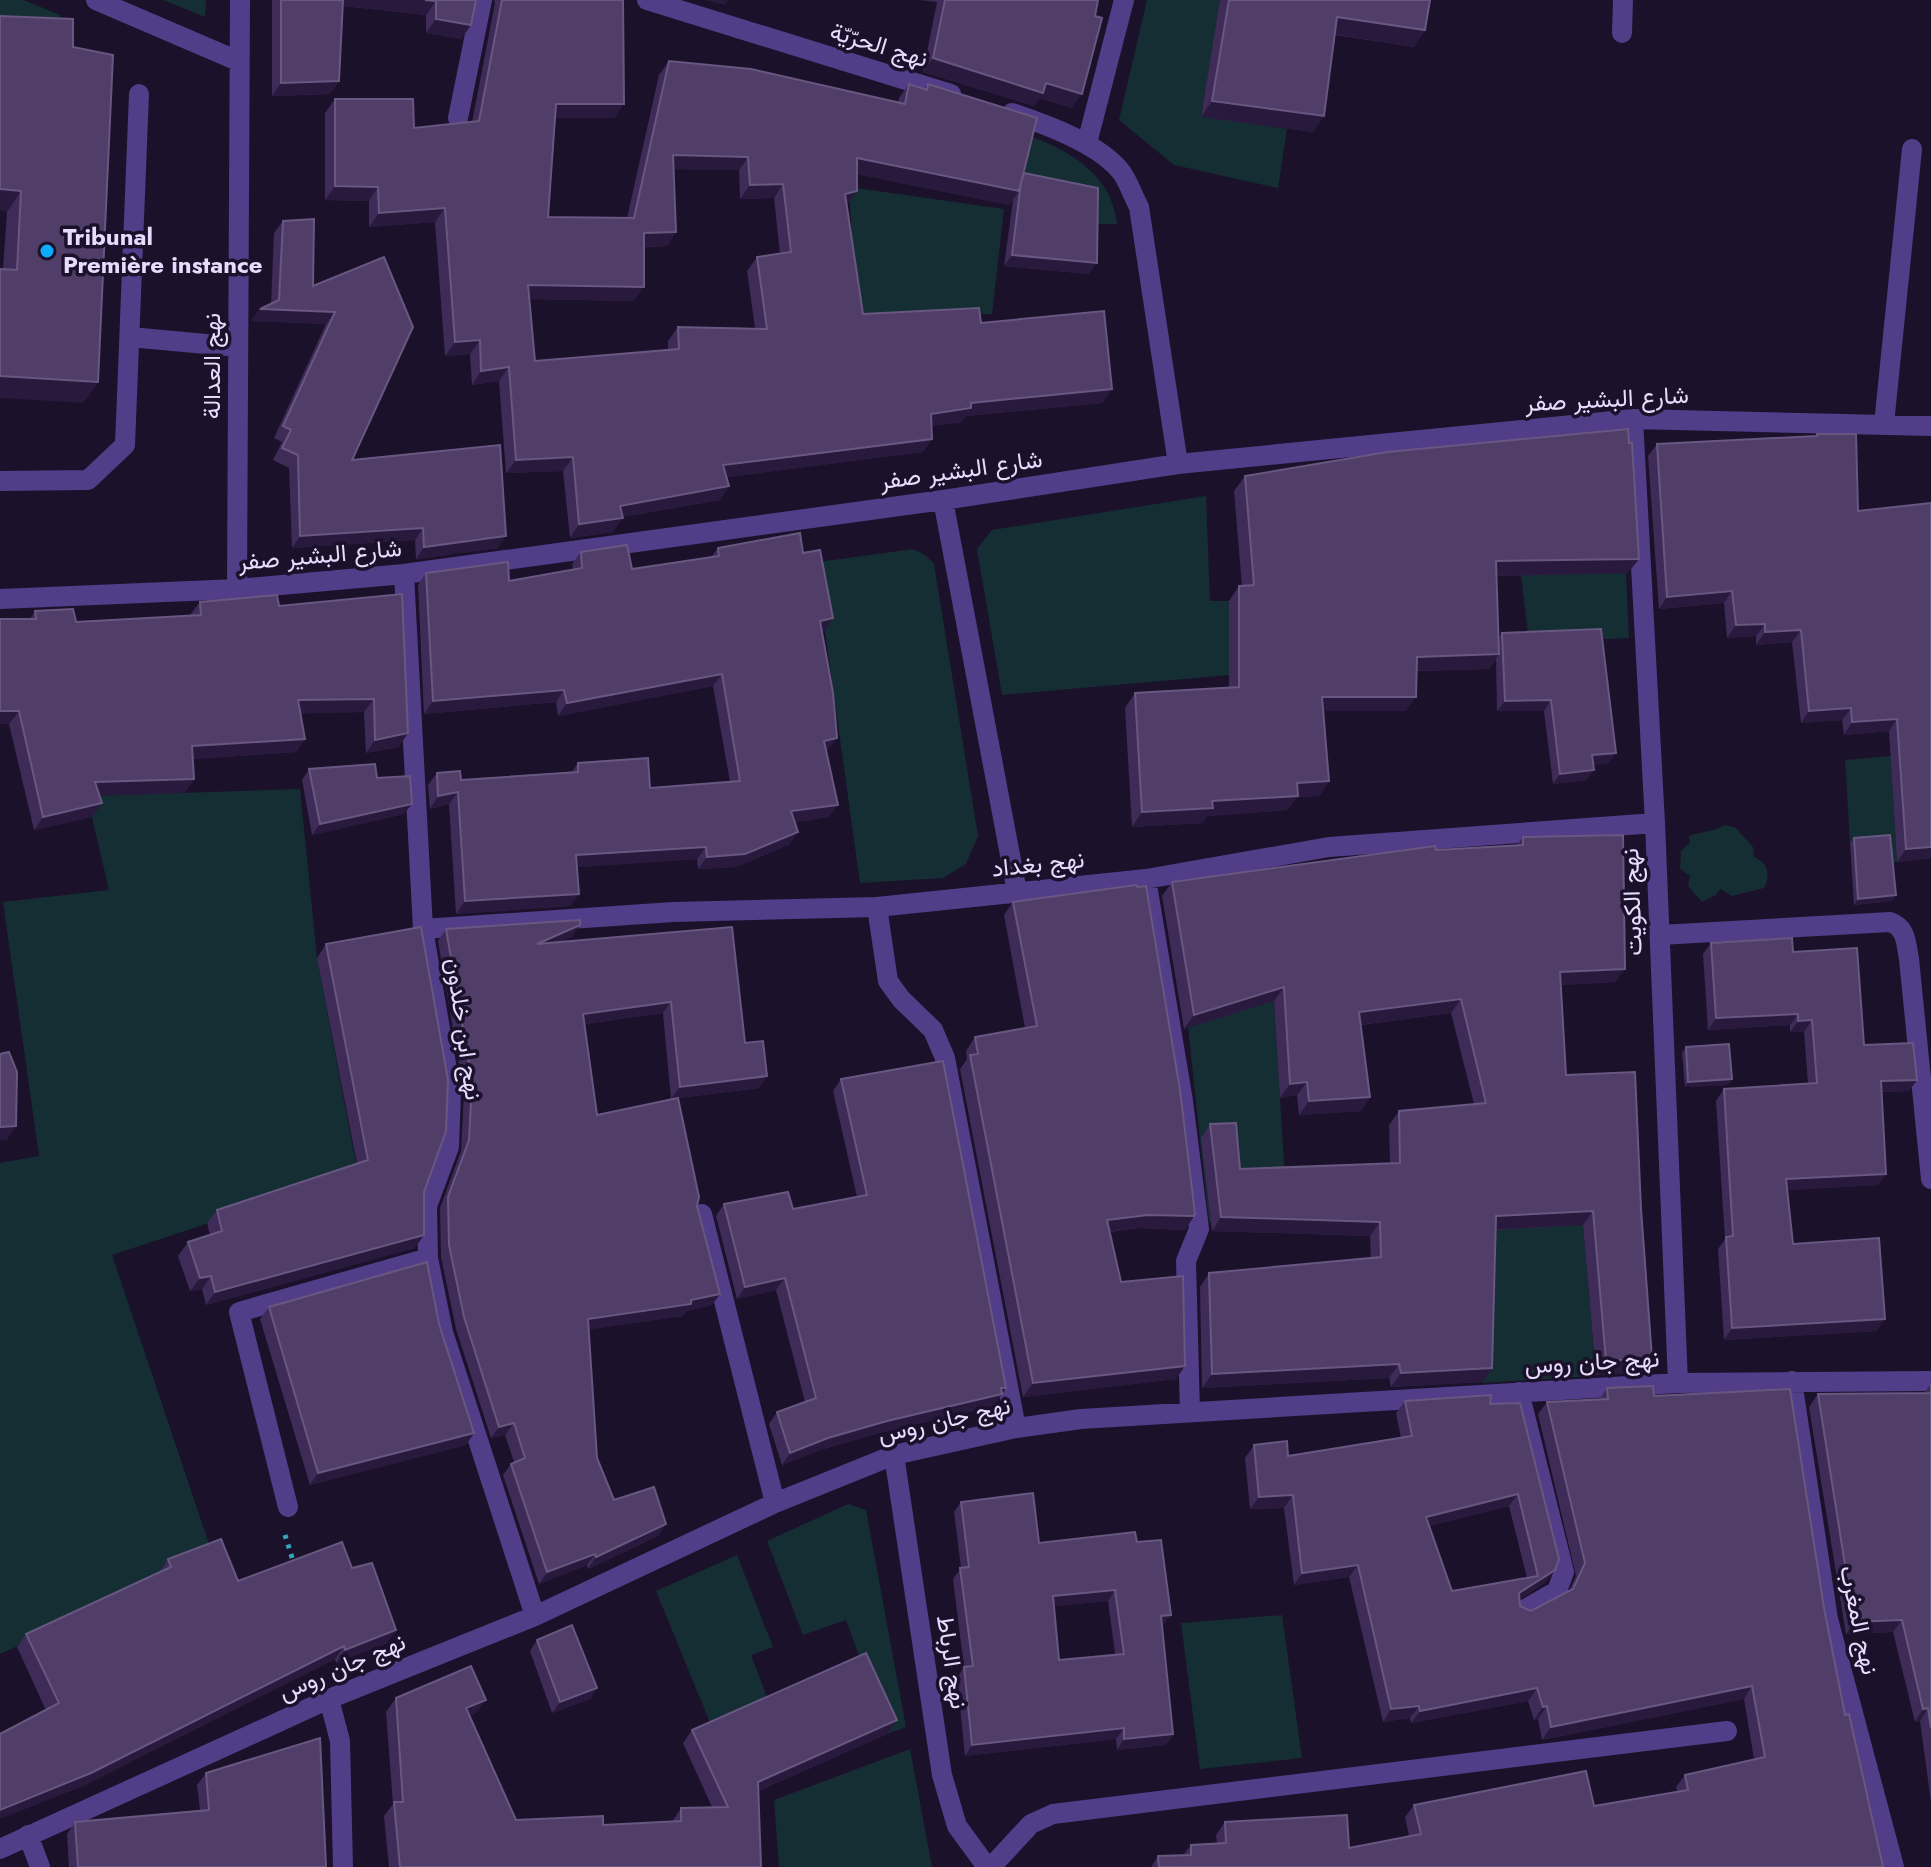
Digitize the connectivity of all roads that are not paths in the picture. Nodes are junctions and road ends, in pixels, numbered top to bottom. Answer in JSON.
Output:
{"nodes":[{"id":1,"x":96,"y":0,"type":"edge"},
{"id":2,"x":240,"y":0,"type":"edge"},
{"id":3,"x":482,"y":0,"type":"edge"},
{"id":4,"x":647,"y":0,"type":"edge"},
{"id":5,"x":1124,"y":0,"type":"edge"},
{"id":6,"x":1623,"y":0,"type":"edge"},
{"id":7,"x":1622,"y":33,"type":"dead end"},
{"id":8,"x":238,"y":61,"type":"junction"},
{"id":9,"x":139,"y":94,"type":"dead end"},
{"id":10,"x":458,"y":118,"type":"dead end"},
{"id":11,"x":1087,"y":143,"type":"junction"},
{"id":12,"x":1912,"y":149,"type":"dead end"},
{"id":13,"x":130,"y":337,"type":"junction"},
{"id":14,"x":238,"y":347,"type":"junction"},
{"id":15,"x":1633,"y":419,"type":"junction"},
{"id":16,"x":1884,"y":424,"type":"junction"},
{"id":17,"x":1931,"y":426,"type":"edge"},
{"id":18,"x":1178,"y":464,"type":"junction"},
{"id":19,"x":0,"y":481,"type":"edge"},
{"id":20,"x":943,"y":500,"type":"junction"},
{"id":21,"x":404,"y":574,"type":"junction"},
{"id":22,"x":237,"y":589,"type":"junction"},
{"id":23,"x":0,"y":599,"type":"edge"},
{"id":24,"x":1655,"y":823,"type":"junction"},
{"id":25,"x":1146,"y":879,"type":"junction"},
{"id":26,"x":1017,"y":892,"type":"junction"},
{"id":27,"x":877,"y":907,"type":"junction"},
{"id":28,"x":423,"y":929,"type":"junction"},
{"id":29,"x":1660,"y":935,"type":"junction"},
{"id":30,"x":1931,"y":1179,"type":"edge"},
{"id":31,"x":702,"y":1214,"type":"edge"},
{"id":32,"x":428,"y":1258,"type":"junction"},
{"id":33,"x":1792,"y":1381,"type":"junction"},
{"id":34,"x":1931,"y":1381,"type":"edge"},
{"id":35,"x":1678,"y":1383,"type":"junction"},
{"id":36,"x":1519,"y":1392,"type":"junction"},
{"id":37,"x":1190,"y":1413,"type":"junction"},
{"id":38,"x":1016,"y":1428,"type":"junction"},
{"id":39,"x":894,"y":1455,"type":"junction"},
{"id":40,"x":775,"y":1503,"type":"junction"},
{"id":41,"x":288,"y":1507,"type":"road end"},
{"id":42,"x":1522,"y":1611,"type":"edge"},
{"id":43,"x":535,"y":1616,"type":"junction"},
{"id":44,"x":329,"y":1699,"type":"junction"},
{"id":45,"x":1727,"y":1731,"type":"dead end"},
{"id":46,"x":28,"y":1835,"type":"junction"},
{"id":47,"x":0,"y":1849,"type":"edge"},
{"id":48,"x":40,"y":1867,"type":"edge"},
{"id":49,"x":343,"y":1867,"type":"edge"},
{"id":50,"x":989,"y":1867,"type":"edge"},
{"id":51,"x":1894,"y":1867,"type":"edge"}],
"edges":[{"from":1,"to":8,"type":"street"},
{"from":2,"to":8,"type":"street","name":"نهج العدالة"},
{"from":3,"to":10,"type":"street"},
{"from":4,"to":11,"type":"street","name":"نهج الحرّيّة"},
{"from":5,"to":11,"type":"street"},
{"from":6,"to":7,"type":"street"},
{"from":8,"to":14,"type":"street","name":"نهج العدالة"},
{"from":9,"to":13,"type":"street"},
{"from":11,"to":18,"type":"street","name":"نهج الحرّيّة"},
{"from":12,"to":16,"type":"street"},
{"from":13,"to":14,"type":"street"},
{"from":13,"to":19,"type":"street"},
{"from":14,"to":22,"type":"street","name":"نهج العدالة"},
{"from":15,"to":16,"type":"street","name":"شارع البشير صفر"},
{"from":15,"to":18,"type":"street","name":"شارع البشير صفر"},
{"from":15,"to":24,"type":"street","name":"نهج الكويت"},
{"from":16,"to":17,"type":"street","name":"شارع البشير صفر"},
{"from":18,"to":20,"type":"street","name":"شارع البشير صفر"},
{"from":20,"to":21,"type":"street","name":"شارع البشير صفر"},
{"from":20,"to":26,"type":"street"},
{"from":21,"to":22,"type":"street","name":"شارع البشير صفر"},
{"from":21,"to":28,"type":"street","name":"نهج ابن خلدون"},
{"from":22,"to":23,"type":"street","name":"شارع البشير صفر"},
{"from":24,"to":25,"type":"street","name":"نهج بغداد"},
{"from":24,"to":29,"type":"street","name":"نهج الكويت"},
{"from":25,"to":26,"type":"street","name":"نهج بغداد"},
{"from":25,"to":37,"type":"street"},
{"from":26,"to":27,"type":"street","name":"نهج بغداد"},
{"from":27,"to":28,"type":"street","name":"نهج بغداد"},
{"from":27,"to":38,"type":"street"},
{"from":28,"to":32,"type":"street","name":"نهج ابن خلدون"},
{"from":29,"to":30,"type":"street"},
{"from":29,"to":35,"type":"street","name":"نهج الكويت"},
{"from":31,"to":40,"type":"street"},
{"from":32,"to":41,"type":"street"},
{"from":32,"to":43,"type":"street","name":"نهج ابن خلدون"},
{"from":33,"to":34,"type":"street","name":"نهج جان روس"},
{"from":33,"to":35,"type":"street","name":"نهج جان روس"},
{"from":33,"to":51,"type":"street","name":"نهج المغرب"},
{"from":35,"to":36,"type":"street","name":"نهج جان روس"},
{"from":36,"to":37,"type":"street","name":"نهج جان روس"},
{"from":36,"to":42,"type":"street"},
{"from":37,"to":38,"type":"street","name":"نهج جان روس"},
{"from":38,"to":39,"type":"street","name":"نهج جان روس"},
{"from":39,"to":40,"type":"street","name":"نهج جان روس"},
{"from":39,"to":50,"type":"street","name":"نهج الرباط"},
{"from":40,"to":43,"type":"street","name":"نهج جان روس"},
{"from":43,"to":44,"type":"street","name":"نهج جان روس"},
{"from":44,"to":46,"type":"street","name":"نهج جان روس"},
{"from":44,"to":49,"type":"street"},
{"from":45,"to":50,"type":"street"},
{"from":46,"to":47,"type":"street","name":"نهج جان روس"},
{"from":46,"to":48,"type":"street"}]}
